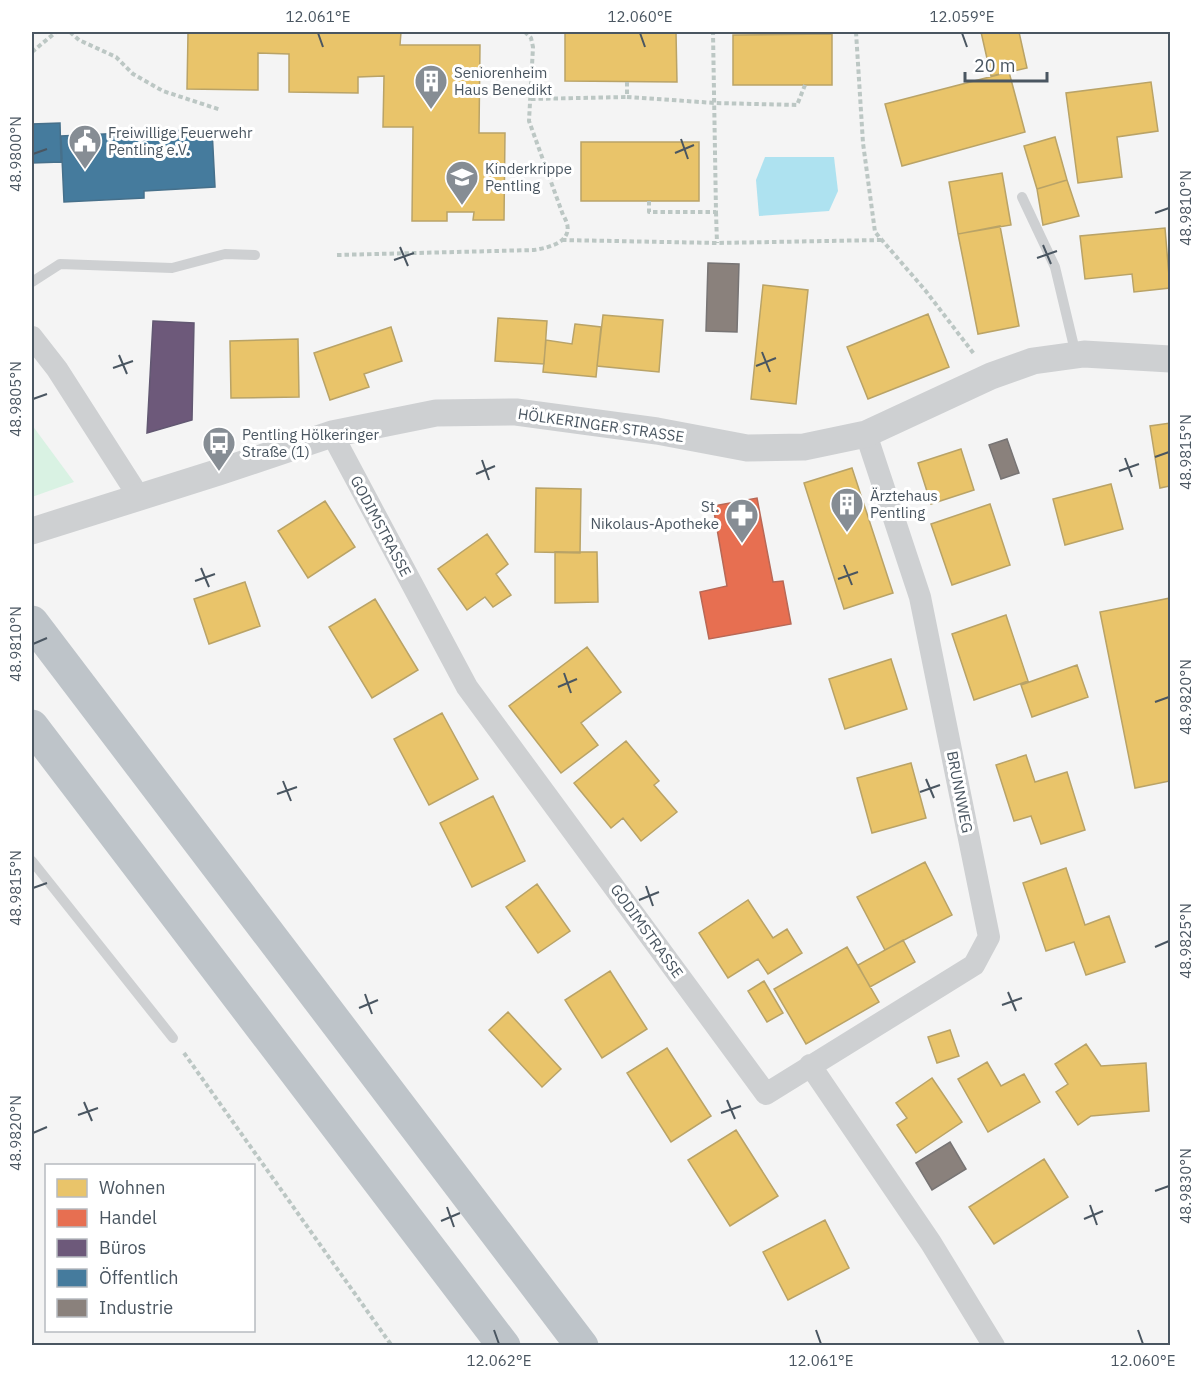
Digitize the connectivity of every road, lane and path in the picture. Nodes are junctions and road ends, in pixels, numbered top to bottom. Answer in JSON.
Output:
{"nodes":[{"id":1,"x":56,"y":32,"type":"edge"},
{"id":2,"x":70,"y":32,"type":"edge"},
{"id":3,"x":525,"y":32,"type":"edge"},
{"id":4,"x":713,"y":32,"type":"edge"},
{"id":5,"x":856,"y":32,"type":"edge"},
{"id":6,"x":32,"y":52,"type":"edge"},
{"id":7,"x":627,"y":82,"type":"dead end"},
{"id":8,"x":805,"y":85,"type":"dead end"},
{"id":9,"x":627,"y":97,"type":"junction"},
{"id":10,"x":531,"y":99,"type":"junction"},
{"id":11,"x":715,"y":103,"type":"junction"},
{"id":12,"x":220,"y":110,"type":"dead end"},
{"id":13,"x":1022,"y":197,"type":"dead end"},
{"id":14,"x":649,"y":201,"type":"dead end"},
{"id":15,"x":716,"y":212,"type":"junction"},
{"id":16,"x":562,"y":240,"type":"junction"},
{"id":17,"x":882,"y":240,"type":"junction"},
{"id":18,"x":717,"y":243,"type":"junction"},
{"id":19,"x":255,"y":255,"type":"dead end"},
{"id":20,"x":337,"y":255,"type":"dead end"},
{"id":21,"x":32,"y":282,"type":"edge"},
{"id":22,"x":32,"y":337,"type":"edge"},
{"id":23,"x":1077,"y":355,"type":"junction"},
{"id":24,"x":1170,"y":359,"type":"edge"},
{"id":25,"x":991,"y":376,"type":"junction"},
{"id":26,"x":332,"y":434,"type":"junction"},
{"id":27,"x":866,"y":434,"type":"junction"},
{"id":28,"x":139,"y":497,"type":"junction"},
{"id":29,"x":32,"y":531,"type":"edge"},
{"id":30,"x":32,"y":622,"type":"edge"},
{"id":31,"x":32,"y":726,"type":"edge"},
{"id":32,"x":32,"y":861,"type":"edge"},
{"id":33,"x":173,"y":1038,"type":"joint"},
{"id":34,"x":810,"y":1065,"type":"junction"},
{"id":35,"x":392,"y":1346,"type":"edge"},
{"id":36,"x":504,"y":1346,"type":"edge"},
{"id":37,"x":582,"y":1346,"type":"edge"},
{"id":38,"x":994,"y":1346,"type":"edge"}],
"edges":[{"from":1,"to":6,"type":"path"},
{"from":2,"to":12,"type":"path"},
{"from":3,"to":10,"type":"path"},
{"from":4,"to":11,"type":"path"},
{"from":5,"to":17,"type":"path"},
{"from":7,"to":9,"type":"path"},
{"from":8,"to":11,"type":"path"},
{"from":9,"to":10,"type":"path"},
{"from":9,"to":11,"type":"path"},
{"from":10,"to":16,"type":"path"},
{"from":11,"to":15,"type":"path"},
{"from":13,"to":23,"type":"lane"},
{"from":14,"to":15,"type":"path"},
{"from":15,"to":18,"type":"path"},
{"from":16,"to":18,"type":"path"},
{"from":16,"to":20,"type":"path"},
{"from":17,"to":18,"type":"path"},
{"from":17,"to":25,"type":"path"},
{"from":19,"to":21,"type":"lane"},
{"from":22,"to":28,"type":"street"},
{"from":23,"to":24,"type":"street","name":"HÖLKERINGER STRASSE"},
{"from":23,"to":25,"type":"street","name":"HÖLKERINGER STRASSE"},
{"from":25,"to":27,"type":"street","name":"HÖLKERINGER STRASSE"},
{"from":26,"to":27,"type":"street","name":"HÖLKERINGER STRASSE"},
{"from":26,"to":28,"type":"street","name":"HÖLKERINGER STRASSE"},
{"from":26,"to":34,"type":"street","name":"GODIMSTRASSE"},
{"from":27,"to":34,"type":"street","name":"BRUNNWEG"},
{"from":28,"to":29,"type":"street","name":"HÖLKERINGER STRASSE"},
{"from":30,"to":37,"type":"highway"},
{"from":31,"to":36,"type":"highway"},
{"from":32,"to":33,"type":"lane"},
{"from":33,"to":35,"type":"path"},
{"from":34,"to":38,"type":"street"}]}
